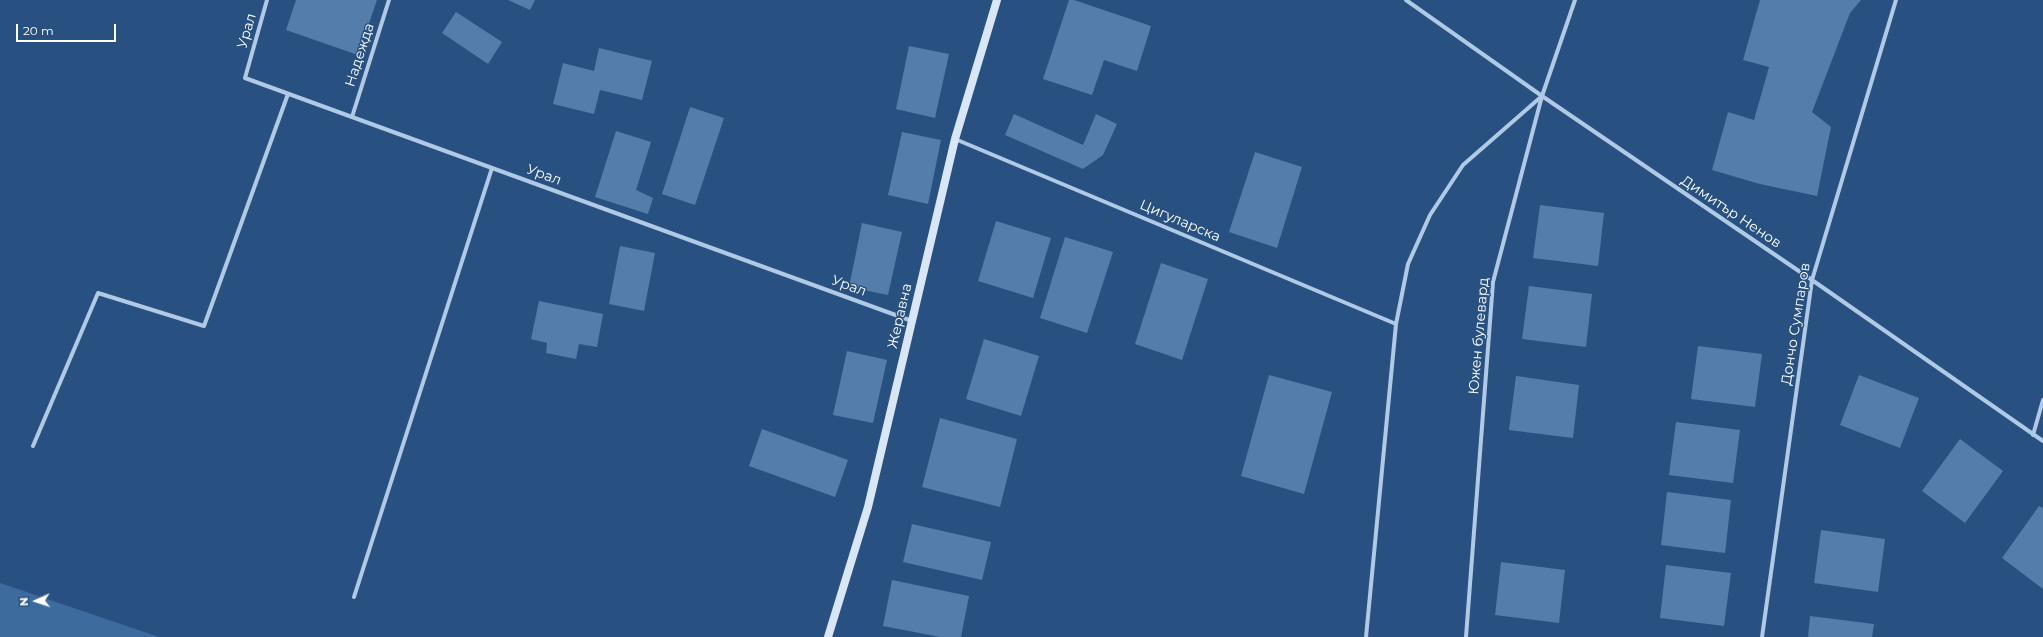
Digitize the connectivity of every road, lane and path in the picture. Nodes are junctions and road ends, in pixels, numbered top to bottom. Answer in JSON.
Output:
{"nodes":[{"id":1,"x":267,"y":0,"type":"edge"},
{"id":2,"x":389,"y":0,"type":"edge"},
{"id":3,"x":997,"y":0,"type":"edge"},
{"id":4,"x":1406,"y":0,"type":"edge"},
{"id":5,"x":1575,"y":0,"type":"edge"},
{"id":6,"x":1896,"y":0,"type":"edge"},
{"id":7,"x":288,"y":94,"type":"junction"},
{"id":8,"x":1542,"y":96,"type":"junction"},
{"id":9,"x":352,"y":117,"type":"junction"},
{"id":10,"x":955,"y":139,"type":"junction"},
{"id":11,"x":492,"y":168,"type":"junction"},
{"id":12,"x":1812,"y":280,"type":"junction"},
{"id":13,"x":912,"y":321,"type":"junction"},
{"id":14,"x":1396,"y":324,"type":"junction"},
{"id":15,"x":2043,"y":400,"type":"edge"},
{"id":16,"x":2034,"y":435,"type":"junction"},
{"id":17,"x":2043,"y":441,"type":"edge"},
{"id":18,"x":33,"y":446,"type":"dead end"},
{"id":19,"x":354,"y":597,"type":"dead end"},
{"id":20,"x":828,"y":637,"type":"edge"},
{"id":21,"x":1366,"y":637,"type":"edge"},
{"id":22,"x":1466,"y":637,"type":"edge"},
{"id":23,"x":1762,"y":637,"type":"edge"}],
"edges":[{"from":1,"to":7,"type":"street","name":"Урал"},
{"from":2,"to":9,"type":"street","name":"Надежда"},
{"from":3,"to":10,"type":"street","name":"Жеравна"},
{"from":4,"to":8,"type":"street","name":"Димитър Ненов"},
{"from":5,"to":8,"type":"street","name":"Южен булевард"},
{"from":6,"to":12,"type":"street","name":"Дончо Сумпаров"},
{"from":7,"to":9,"type":"street","name":"Урал"},
{"from":7,"to":18,"type":"street"},
{"from":8,"to":12,"type":"street","name":"Димитър Ненов"},
{"from":8,"to":14,"type":"street"},
{"from":8,"to":22,"type":"street","name":"Южен булевард"},
{"from":9,"to":11,"type":"street","name":"Урал"},
{"from":10,"to":13,"type":"street","name":"Жеравна"},
{"from":10,"to":14,"type":"street","name":"Цигуларска"},
{"from":11,"to":13,"type":"street","name":"Урал"},
{"from":11,"to":19,"type":"street"},
{"from":12,"to":16,"type":"street","name":"Димитър Ненов"},
{"from":12,"to":23,"type":"street","name":"Дончо Сумпаров"},
{"from":13,"to":20,"type":"street","name":"Жеравна"},
{"from":14,"to":21,"type":"street"},
{"from":15,"to":16,"type":"street"},
{"from":16,"to":17,"type":"street","name":"Димитър Ненов"}]}
